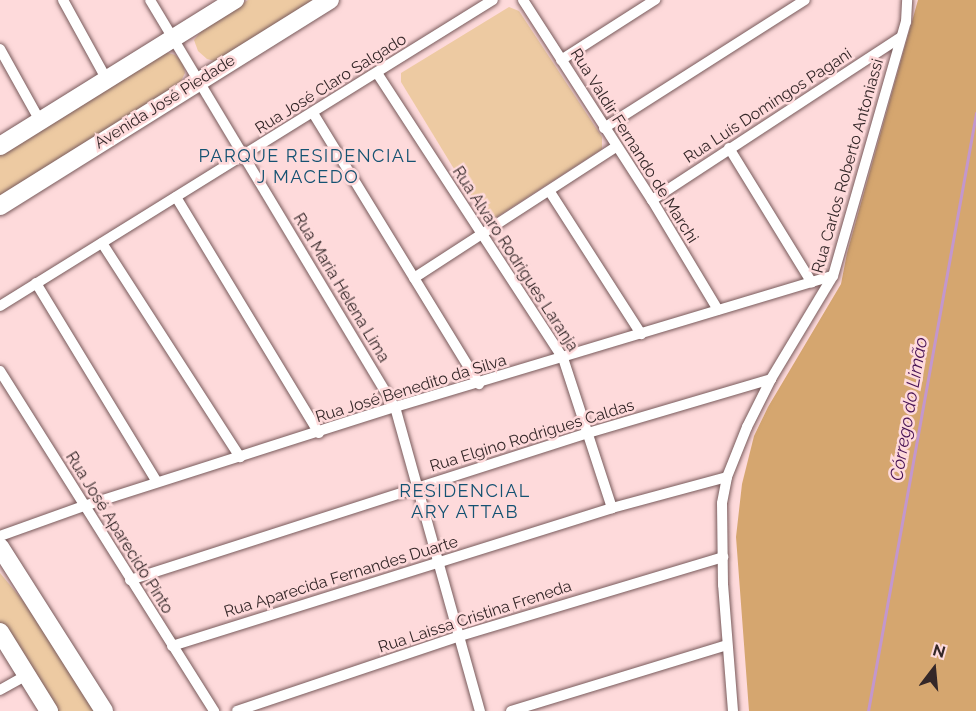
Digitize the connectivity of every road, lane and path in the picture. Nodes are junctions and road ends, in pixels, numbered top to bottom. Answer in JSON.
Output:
{"nodes":[{"id":1,"x":63,"y":0,"type":"edge"},
{"id":2,"x":150,"y":0,"type":"edge"},
{"id":3,"x":235,"y":0,"type":"edge"},
{"id":4,"x":330,"y":0,"type":"edge"},
{"id":5,"x":493,"y":0,"type":"edge"},
{"id":6,"x":523,"y":0,"type":"edge"},
{"id":7,"x":655,"y":0,"type":"edge"},
{"id":8,"x":805,"y":0,"type":"edge"},
{"id":9,"x":907,"y":0,"type":"edge"},
{"id":10,"x":900,"y":38,"type":"junction"},
{"id":11,"x":172,"y":39,"type":"junction"},
{"id":12,"x":0,"y":49,"type":"edge"},
{"id":13,"x":561,"y":60,"type":"junction"},
{"id":14,"x":377,"y":74,"type":"junction"},
{"id":15,"x":107,"y":80,"type":"junction"},
{"id":16,"x":198,"y":81,"type":"junction"},
{"id":17,"x":313,"y":112,"type":"junction"},
{"id":18,"x":40,"y":121,"type":"junction"},
{"id":19,"x":604,"y":128,"type":"junction"},
{"id":20,"x":0,"y":146,"type":"edge"},
{"id":21,"x":616,"y":147,"type":"junction"},
{"id":22,"x":729,"y":148,"type":"junction"},
{"id":23,"x":244,"y":155,"type":"junction"},
{"id":24,"x":550,"y":192,"type":"junction"},
{"id":25,"x":176,"y":197,"type":"junction"},
{"id":26,"x":652,"y":200,"type":"junction"},
{"id":27,"x":0,"y":206,"type":"edge"},
{"id":28,"x":482,"y":235,"type":"junction"},
{"id":29,"x":102,"y":243,"type":"junction"},
{"id":30,"x":833,"y":276,"type":"junction"},
{"id":31,"x":414,"y":278,"type":"junction"},
{"id":32,"x":812,"y":283,"type":"junction"},
{"id":33,"x":36,"y":284,"type":"junction"},
{"id":34,"x":0,"y":306,"type":"edge"},
{"id":35,"x":718,"y":309,"type":"junction"},
{"id":36,"x":641,"y":334,"type":"junction"},
{"id":37,"x":563,"y":358,"type":"junction"},
{"id":38,"x":0,"y":371,"type":"edge"},
{"id":39,"x":771,"y":379,"type":"junction"},
{"id":40,"x":479,"y":384,"type":"junction"},
{"id":41,"x":396,"y":407,"type":"junction"},
{"id":42,"x":319,"y":433,"type":"junction"},
{"id":43,"x":588,"y":433,"type":"junction"},
{"id":44,"x":240,"y":457,"type":"junction"},
{"id":45,"x":727,"y":477,"type":"junction"},
{"id":46,"x":157,"y":482,"type":"junction"},
{"id":47,"x":416,"y":488,"type":"junction"},
{"id":48,"x":84,"y":506,"type":"junction"},
{"id":49,"x":612,"y":508,"type":"junction"},
{"id":50,"x":0,"y":536,"type":"edge"},
{"id":51,"x":0,"y":547,"type":"edge"},
{"id":52,"x":723,"y":557,"type":"junction"},
{"id":53,"x":439,"y":562,"type":"junction"},
{"id":54,"x":130,"y":580,"type":"junction"},
{"id":55,"x":0,"y":632,"type":"edge"},
{"id":56,"x":460,"y":636,"type":"junction"},
{"id":57,"x":727,"y":645,"type":"junction"},
{"id":58,"x":172,"y":646,"type":"junction"},
{"id":59,"x":27,"y":675,"type":"junction"},
{"id":60,"x":0,"y":690,"type":"edge"},
{"id":61,"x":49,"y":711,"type":"edge"},
{"id":62,"x":104,"y":711,"type":"edge"},
{"id":63,"x":214,"y":711,"type":"edge"},
{"id":64,"x":237,"y":711,"type":"edge"},
{"id":65,"x":480,"y":711,"type":"edge"},
{"id":66,"x":511,"y":711,"type":"edge"},
{"id":67,"x":733,"y":711,"type":"edge"}],
"edges":[{"from":1,"to":15,"type":"street"},
{"from":2,"to":11,"type":"street","name":"Rua Maria Helena Lima"},
{"from":3,"to":11,"type":"main road"},
{"from":4,"to":16,"type":"main road","name":"Avenida José Piedade"},
{"from":5,"to":14,"type":"street","name":"Rua José Claro Salgado"},
{"from":6,"to":13,"type":"street","name":"Rua Valdir Fernando de Marchi"},
{"from":7,"to":13,"type":"street"},
{"from":8,"to":19,"type":"street"},
{"from":9,"to":10,"type":"street","name":"Rua Carlos Roberto Antoniassi"},
{"from":10,"to":22,"type":"street","name":"Rua Luís Domingos Pagani"},
{"from":10,"to":30,"type":"street","name":"Rua Carlos Roberto Antoniassi"},
{"from":11,"to":15,"type":"main road"},
{"from":11,"to":16,"type":"street","name":"Rua Maria Helena Lima"},
{"from":12,"to":18,"type":"street"},
{"from":13,"to":19,"type":"street","name":"Rua Valdir Fernando de Marchi"},
{"from":14,"to":17,"type":"street","name":"Rua José Claro Salgado"},
{"from":14,"to":28,"type":"street","name":"Rua Alvaro Rodrigues Laranja"},
{"from":15,"to":18,"type":"main road"},
{"from":16,"to":23,"type":"street","name":"Rua Maria Helena Lima"},
{"from":16,"to":27,"type":"main road","name":"Avenida José Piedade"},
{"from":17,"to":23,"type":"street","name":"Rua José Claro Salgado"},
{"from":17,"to":31,"type":"street"},
{"from":18,"to":20,"type":"main road"},
{"from":19,"to":21,"type":"street","name":"Rua Valdir Fernando de Marchi"},
{"from":21,"to":24,"type":"street"},
{"from":21,"to":26,"type":"street","name":"Rua Valdir Fernando de Marchi"},
{"from":22,"to":26,"type":"street","name":"Rua Luís Domingos Pagani"},
{"from":22,"to":32,"type":"street"},
{"from":23,"to":25,"type":"street","name":"Rua José Claro Salgado"},
{"from":23,"to":41,"type":"street","name":"Rua Maria Helena Lima"},
{"from":24,"to":28,"type":"street"},
{"from":24,"to":36,"type":"street"},
{"from":25,"to":29,"type":"street","name":"Rua José Claro Salgado"},
{"from":25,"to":42,"type":"street"},
{"from":26,"to":35,"type":"street","name":"Rua Valdir Fernando de Marchi"},
{"from":28,"to":31,"type":"street"},
{"from":28,"to":37,"type":"street","name":"Rua Alvaro Rodrigues Laranja"},
{"from":29,"to":33,"type":"street","name":"Rua José Claro Salgado"},
{"from":29,"to":44,"type":"street"},
{"from":30,"to":32,"type":"street","name":"Rua José Benedito da Silva"},
{"from":30,"to":39,"type":"street","name":"Rua Carlos Roberto Antoniassi"},
{"from":31,"to":40,"type":"street"},
{"from":32,"to":35,"type":"street","name":"Rua José Benedito da Silva"},
{"from":33,"to":34,"type":"street","name":"Rua José Claro Salgado"},
{"from":33,"to":46,"type":"street"},
{"from":35,"to":36,"type":"street","name":"Rua José Benedito da Silva"},
{"from":36,"to":37,"type":"street","name":"Rua José Benedito da Silva"},
{"from":37,"to":40,"type":"street","name":"Rua José Benedito da Silva"},
{"from":37,"to":43,"type":"street","name":"Rua Alvaro Rodrigues Laranja"},
{"from":38,"to":48,"type":"street","name":"Rua José Aparecido Pinto"},
{"from":39,"to":43,"type":"street","name":"Rua Elgino Rodrigues Caldas"},
{"from":39,"to":45,"type":"street","name":"Rua Carlos Roberto Antoniassi"},
{"from":40,"to":41,"type":"street","name":"Rua José Benedito da Silva"},
{"from":41,"to":42,"type":"street","name":"Rua José Benedito da Silva"},
{"from":41,"to":47,"type":"street","name":"Rua Maria Helena Lima"},
{"from":42,"to":44,"type":"street","name":"Rua José Benedito da Silva"},
{"from":43,"to":47,"type":"street","name":"Rua Elgino Rodrigues Caldas"},
{"from":43,"to":49,"type":"street","name":"Rua Alvaro Rodrigues Laranja"},
{"from":44,"to":46,"type":"street","name":"Rua José Benedito da Silva"},
{"from":45,"to":49,"type":"street","name":"Rua Aparecida Fernandes Duarte"},
{"from":45,"to":52,"type":"street","name":"Rua Carlos Roberto Antoniassi"},
{"from":46,"to":48,"type":"street","name":"Rua José Benedito da Silva"},
{"from":47,"to":53,"type":"street","name":"Rua Maria Helena Lima"},
{"from":47,"to":54,"type":"street","name":"Rua Elgino Rodrigues Caldas"},
{"from":48,"to":50,"type":"street","name":"Rua José Benedito da Silva"},
{"from":48,"to":54,"type":"street","name":"Rua José Aparecido Pinto"},
{"from":49,"to":53,"type":"street","name":"Rua Aparecida Fernandes Duarte"},
{"from":51,"to":62,"type":"main road"},
{"from":52,"to":56,"type":"street","name":"Rua Laissa Cristina Freneda"},
{"from":52,"to":57,"type":"street","name":"Rua Carlos Roberto Antoniassi"},
{"from":53,"to":56,"type":"street","name":"Rua Maria Helena Lima"},
{"from":53,"to":58,"type":"street","name":"Rua Aparecida Fernandes Duarte"},
{"from":54,"to":58,"type":"street","name":"Rua José Aparecido Pinto"},
{"from":55,"to":59,"type":"main road"},
{"from":56,"to":64,"type":"street","name":"Rua Laissa Cristina Freneda"},
{"from":56,"to":65,"type":"street","name":"Rua Maria Helena Lima"},
{"from":57,"to":66,"type":"street"},
{"from":57,"to":67,"type":"street","name":"Rua Carlos Roberto Antoniassi"},
{"from":58,"to":63,"type":"street","name":"Rua José Aparecido Pinto"},
{"from":59,"to":60,"type":"street"},
{"from":59,"to":61,"type":"main road"}]}
